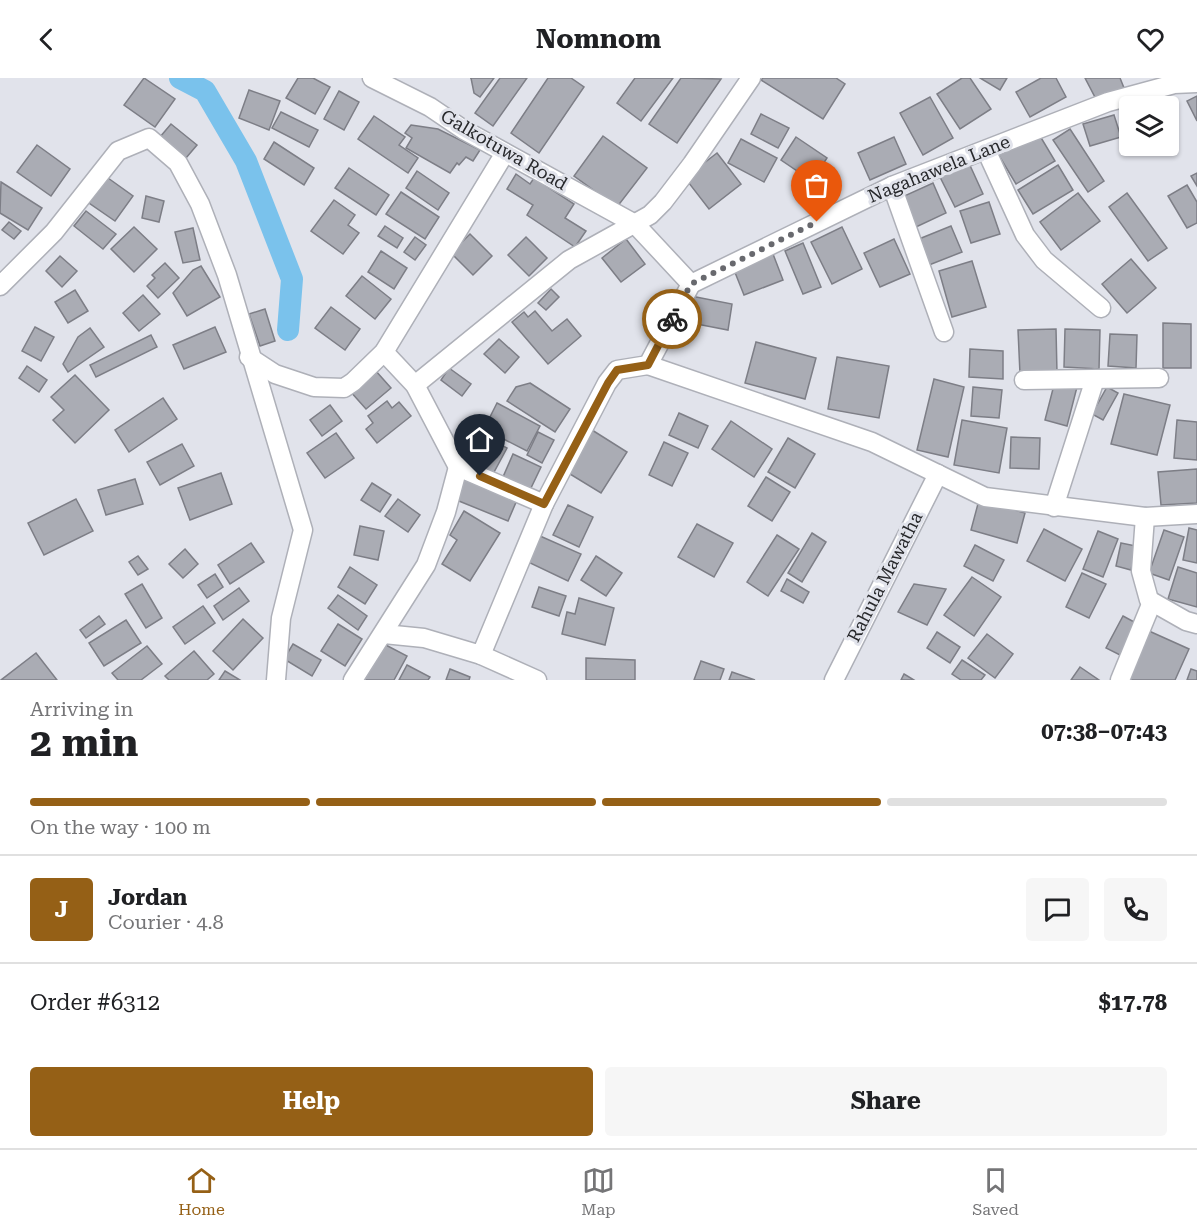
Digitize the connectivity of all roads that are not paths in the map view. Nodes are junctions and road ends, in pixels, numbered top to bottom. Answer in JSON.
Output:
{"nodes":[{"id":1,"x":372,"y":78,"type":"edge"},
{"id":2,"x":751,"y":78,"type":"edge"},
{"id":3,"x":1197,"y":83,"type":"edge"},
{"id":4,"x":986,"y":150,"type":"junction"},
{"id":5,"x":505,"y":153,"type":"junction"},
{"id":6,"x":892,"y":186,"type":"junction"},
{"id":7,"x":635,"y":224,"type":"junction"},
{"id":8,"x":691,"y":284,"type":"junction"},
{"id":9,"x":0,"y":286,"type":"edge"},
{"id":10,"x":1101,"y":309,"type":"dead end"},
{"id":11,"x":944,"y":332,"type":"dead end"},
{"id":12,"x":384,"y":352,"type":"junction"},
{"id":13,"x":249,"y":357,"type":"junction"},
{"id":14,"x":648,"y":365,"type":"junction"},
{"id":15,"x":1159,"y":378,"type":"dead end"},
{"id":16,"x":1095,"y":379,"type":"junction"},
{"id":17,"x":1024,"y":380,"type":"dead end"},
{"id":18,"x":415,"y":385,"type":"junction"},
{"id":19,"x":458,"y":467,"type":"junction"},
{"id":20,"x":938,"y":474,"type":"junction"},
{"id":21,"x":544,"y":504,"type":"junction"},
{"id":22,"x":1054,"y":507,"type":"junction"},
{"id":23,"x":1197,"y":514,"type":"edge"},
{"id":24,"x":1145,"y":517,"type":"junction"},
{"id":25,"x":1152,"y":602,"type":"junction"},
{"id":26,"x":1197,"y":624,"type":"edge"},
{"id":27,"x":384,"y":634,"type":"junction"},
{"id":28,"x":481,"y":655,"type":"junction"},
{"id":29,"x":276,"y":680,"type":"edge"},
{"id":30,"x":353,"y":680,"type":"edge"},
{"id":31,"x":537,"y":680,"type":"edge"},
{"id":32,"x":834,"y":680,"type":"edge"},
{"id":33,"x":1120,"y":680,"type":"edge"}],
"edges":[{"from":1,"to":5,"type":"street","name":"Galkotuwa Road"},
{"from":2,"to":7,"type":"street"},
{"from":3,"to":4,"type":"street","name":"Nagahawela Lane"},
{"from":4,"to":6,"type":"street","name":"Nagahawela Lane"},
{"from":4,"to":10,"type":"street"},
{"from":5,"to":7,"type":"street","name":"Galkotuwa Road"},
{"from":5,"to":12,"type":"street"},
{"from":6,"to":8,"type":"street","name":"Nagahawela Lane"},
{"from":6,"to":11,"type":"street"},
{"from":7,"to":8,"type":"street","name":"Galkotuwa Road"},
{"from":7,"to":18,"type":"street"},
{"from":8,"to":14,"type":"street"},
{"from":9,"to":13,"type":"street"},
{"from":12,"to":13,"type":"street"},
{"from":12,"to":18,"type":"street"},
{"from":13,"to":29,"type":"street"},
{"from":14,"to":20,"type":"street"},
{"from":14,"to":21,"type":"street"},
{"from":15,"to":16,"type":"street"},
{"from":16,"to":17,"type":"street"},
{"from":16,"to":22,"type":"street"},
{"from":18,"to":19,"type":"street"},
{"from":19,"to":21,"type":"street"},
{"from":19,"to":27,"type":"street"},
{"from":20,"to":22,"type":"street"},
{"from":20,"to":32,"type":"street","name":"Rahula Mawatha"},
{"from":21,"to":28,"type":"street"},
{"from":22,"to":24,"type":"street"},
{"from":23,"to":24,"type":"street"},
{"from":24,"to":25,"type":"street"},
{"from":25,"to":26,"type":"street"},
{"from":25,"to":33,"type":"street"},
{"from":27,"to":28,"type":"street"},
{"from":27,"to":30,"type":"street"},
{"from":28,"to":31,"type":"street"}]}
